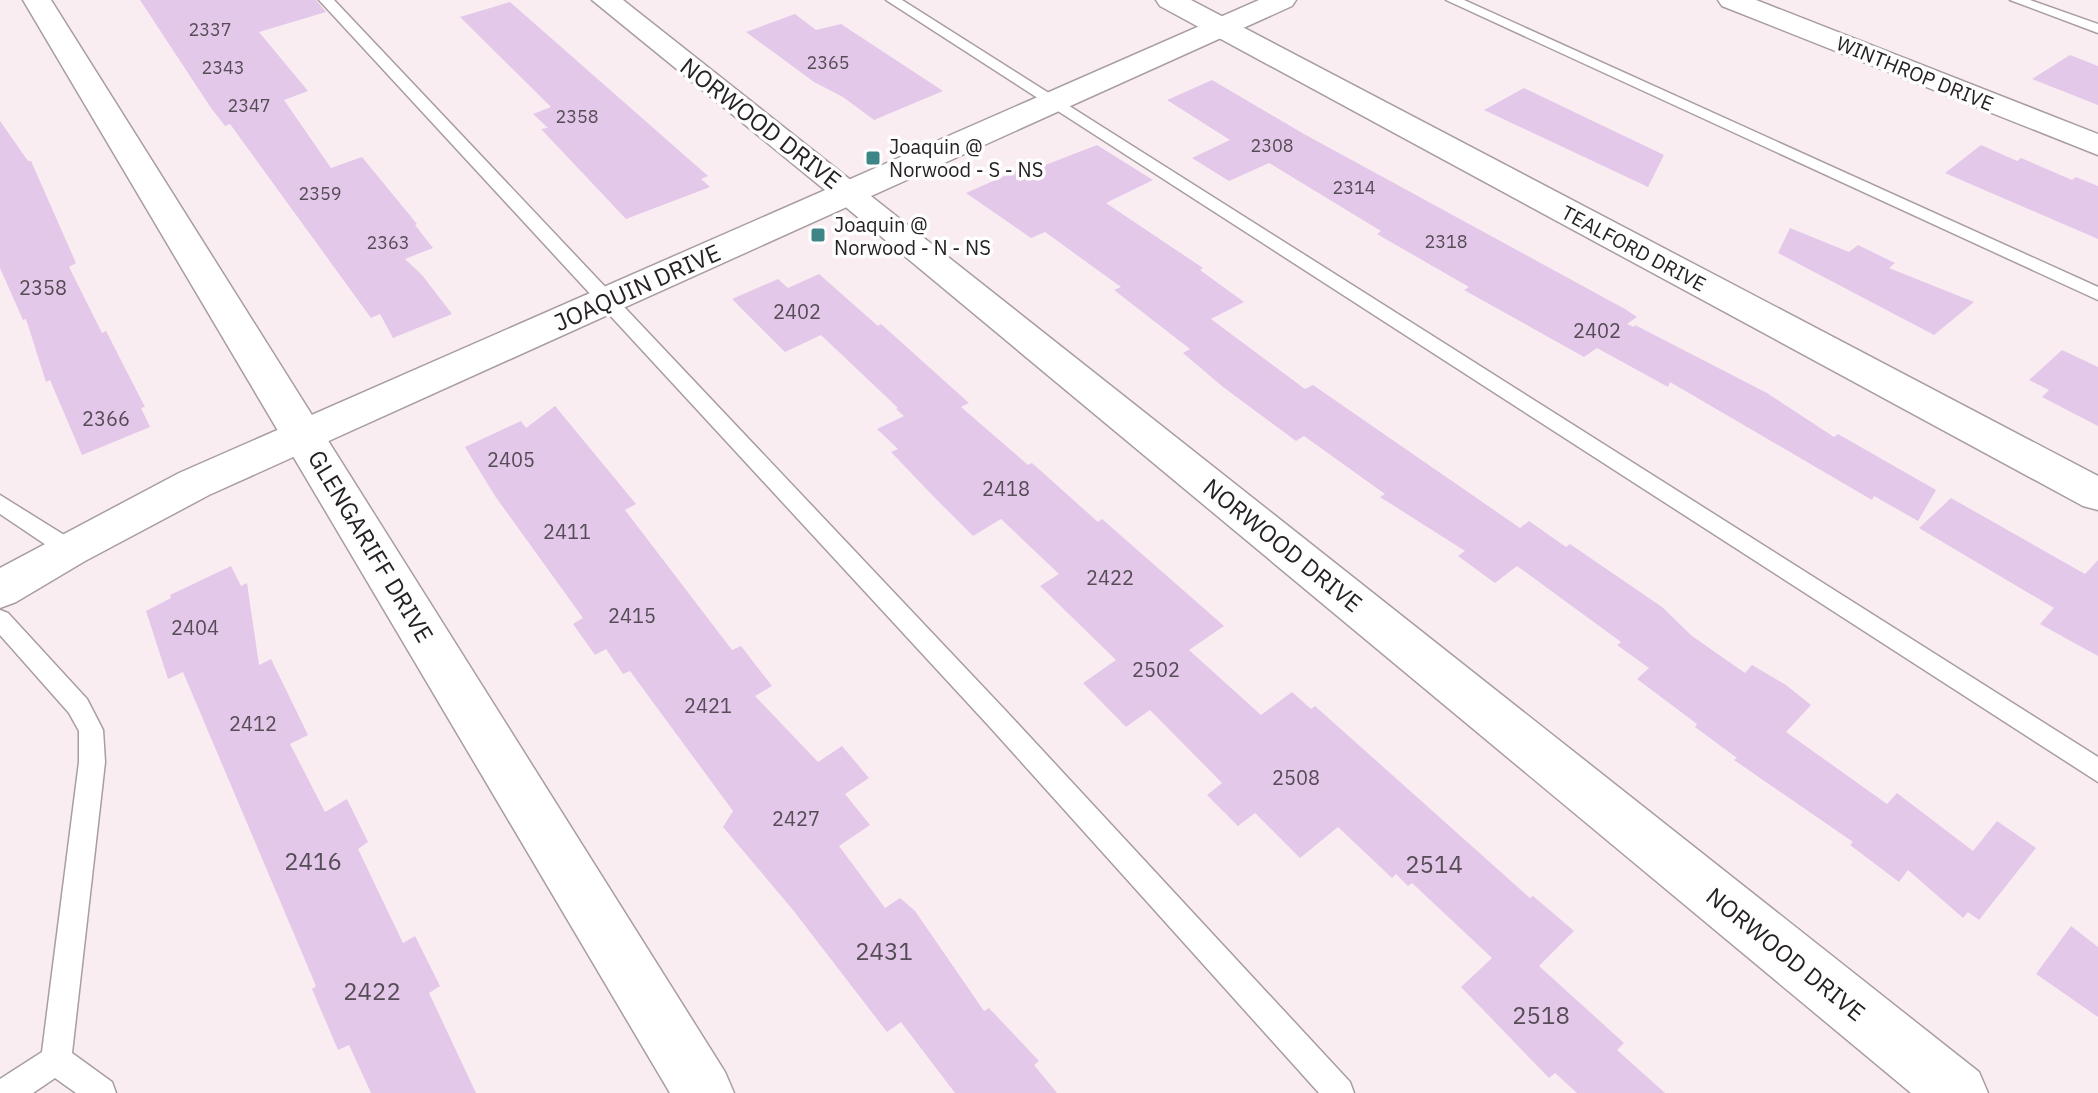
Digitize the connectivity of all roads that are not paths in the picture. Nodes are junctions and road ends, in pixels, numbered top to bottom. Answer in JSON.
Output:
{"nodes":[{"id":1,"x":37,"y":0,"type":"edge"},
{"id":2,"x":326,"y":0,"type":"edge"},
{"id":3,"x":606,"y":0,"type":"edge"},
{"id":4,"x":893,"y":0,"type":"edge"},
{"id":5,"x":1170,"y":0,"type":"edge"},
{"id":6,"x":1282,"y":0,"type":"edge"},
{"id":7,"x":1453,"y":0,"type":"edge"},
{"id":8,"x":1732,"y":0,"type":"edge"},
{"id":9,"x":2017,"y":0,"type":"edge"},
{"id":10,"x":1220,"y":27,"type":"junction"},
{"id":11,"x":2098,"y":29,"type":"edge"},
{"id":12,"x":1054,"y":103,"type":"junction"},
{"id":13,"x":2098,"y":145,"type":"edge"},
{"id":14,"x":848,"y":192,"type":"junction"},
{"id":15,"x":2098,"y":294,"type":"edge"},
{"id":16,"x":607,"y":301,"type":"junction"},
{"id":17,"x":303,"y":435,"type":"junction"},
{"id":18,"x":2098,"y":495,"type":"edge"},
{"id":19,"x":0,"y":503,"type":"edge"},
{"id":20,"x":69,"y":549,"type":"junction"},
{"id":21,"x":0,"y":590,"type":"edge"},
{"id":22,"x":0,"y":619,"type":"edge"},
{"id":23,"x":2098,"y":771,"type":"edge"},
{"id":24,"x":56,"y":1060,"type":"junction"},
{"id":25,"x":6,"y":1093,"type":"edge"},
{"id":26,"x":101,"y":1093,"type":"edge"},
{"id":27,"x":704,"y":1093,"type":"edge"},
{"id":28,"x":1339,"y":1093,"type":"edge"},
{"id":29,"x":1958,"y":1093,"type":"edge"}],
"edges":[{"from":1,"to":17,"type":"street","name":"GLENGARIFF DRIVE"},
{"from":2,"to":16,"type":"lane"},
{"from":3,"to":14,"type":"street","name":"NORWOOD DRIVE"},
{"from":4,"to":12,"type":"lane"},
{"from":5,"to":10,"type":"street","name":"TEALFORD DRIVE"},
{"from":6,"to":10,"type":"street","name":"JOAQUIN DRIVE"},
{"from":7,"to":15,"type":"lane"},
{"from":8,"to":13,"type":"street","name":"WINTHROP DRIVE"},
{"from":9,"to":11,"type":"lane"},
{"from":10,"to":12,"type":"street","name":"JOAQUIN DRIVE"},
{"from":10,"to":18,"type":"street","name":"TEALFORD DRIVE"},
{"from":12,"to":14,"type":"street","name":"JOAQUIN DRIVE"},
{"from":12,"to":23,"type":"lane"},
{"from":14,"to":16,"type":"street","name":"JOAQUIN DRIVE"},
{"from":14,"to":29,"type":"street","name":"NORWOOD DRIVE"},
{"from":16,"to":17,"type":"street","name":"JOAQUIN DRIVE"},
{"from":16,"to":28,"type":"lane"},
{"from":17,"to":20,"type":"street","name":"JOAQUIN DRIVE"},
{"from":17,"to":27,"type":"street","name":"GLENGARIFF DRIVE"},
{"from":19,"to":20,"type":"lane"},
{"from":20,"to":21,"type":"street","name":"JOAQUIN DRIVE"},
{"from":22,"to":24,"type":"lane"},
{"from":24,"to":25,"type":"lane"},
{"from":24,"to":26,"type":"lane"}]}
